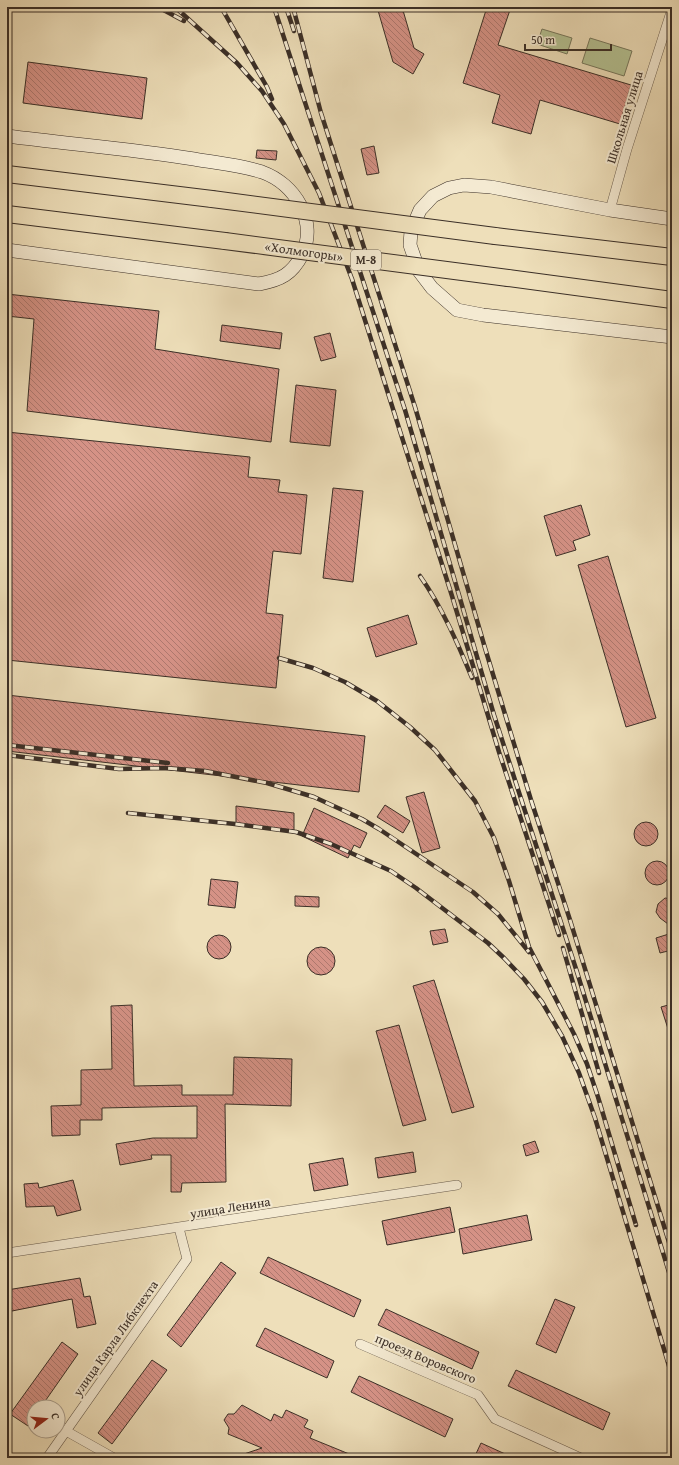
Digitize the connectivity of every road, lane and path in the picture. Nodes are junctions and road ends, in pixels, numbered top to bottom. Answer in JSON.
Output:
{"nodes":[{"id":1,"x":672,"y":9,"type":"edge"},
{"id":2,"x":7,"y":136,"type":"edge"},
{"id":3,"x":7,"y":174,"type":"edge"},
{"id":4,"x":610,"y":210,"type":"junction"},
{"id":5,"x":7,"y":214,"type":"edge"},
{"id":6,"x":672,"y":219,"type":"edge"},
{"id":7,"x":7,"y":250,"type":"edge"},
{"id":8,"x":672,"y":257,"type":"edge"},
{"id":9,"x":672,"y":300,"type":"edge"},
{"id":10,"x":672,"y":337,"type":"edge"},
{"id":11,"x":457,"y":1186,"type":"dead end"},
{"id":12,"x":179,"y":1228,"type":"junction"},
{"id":13,"x":7,"y":1253,"type":"edge"},
{"id":14,"x":360,"y":1344,"type":"dead end"},
{"id":15,"x":66,"y":1431,"type":"joint"},
{"id":16,"x":60,"y":1439,"type":"edge"},
{"id":17,"x":47,"y":1458,"type":"edge"},
{"id":18,"x":114,"y":1458,"type":"edge"},
{"id":19,"x":581,"y":1458,"type":"edge"}],
"edges":[{"from":1,"to":4,"type":"street","name":"Школьная улица"},
{"from":2,"to":7,"type":"street"},
{"from":3,"to":8,"type":"highway","bridge":true},
{"from":4,"to":6,"type":"street"},
{"from":4,"to":10,"type":"street"},
{"from":5,"to":9,"type":"highway","name":"«Холмогоры»","number":"М-8","bridge":true},
{"from":11,"to":12,"type":"street","name":"улица Ленина"},
{"from":12,"to":13,"type":"street","name":"улица Ленина"},
{"from":12,"to":15,"type":"street","name":"улица Карла Либкнехта"},
{"from":14,"to":19,"type":"street","name":"проезд Воровского"},
{"from":15,"to":18,"type":"street"},
{"from":16,"to":17,"type":"street","name":"улица Карла Либкнехта"}]}
